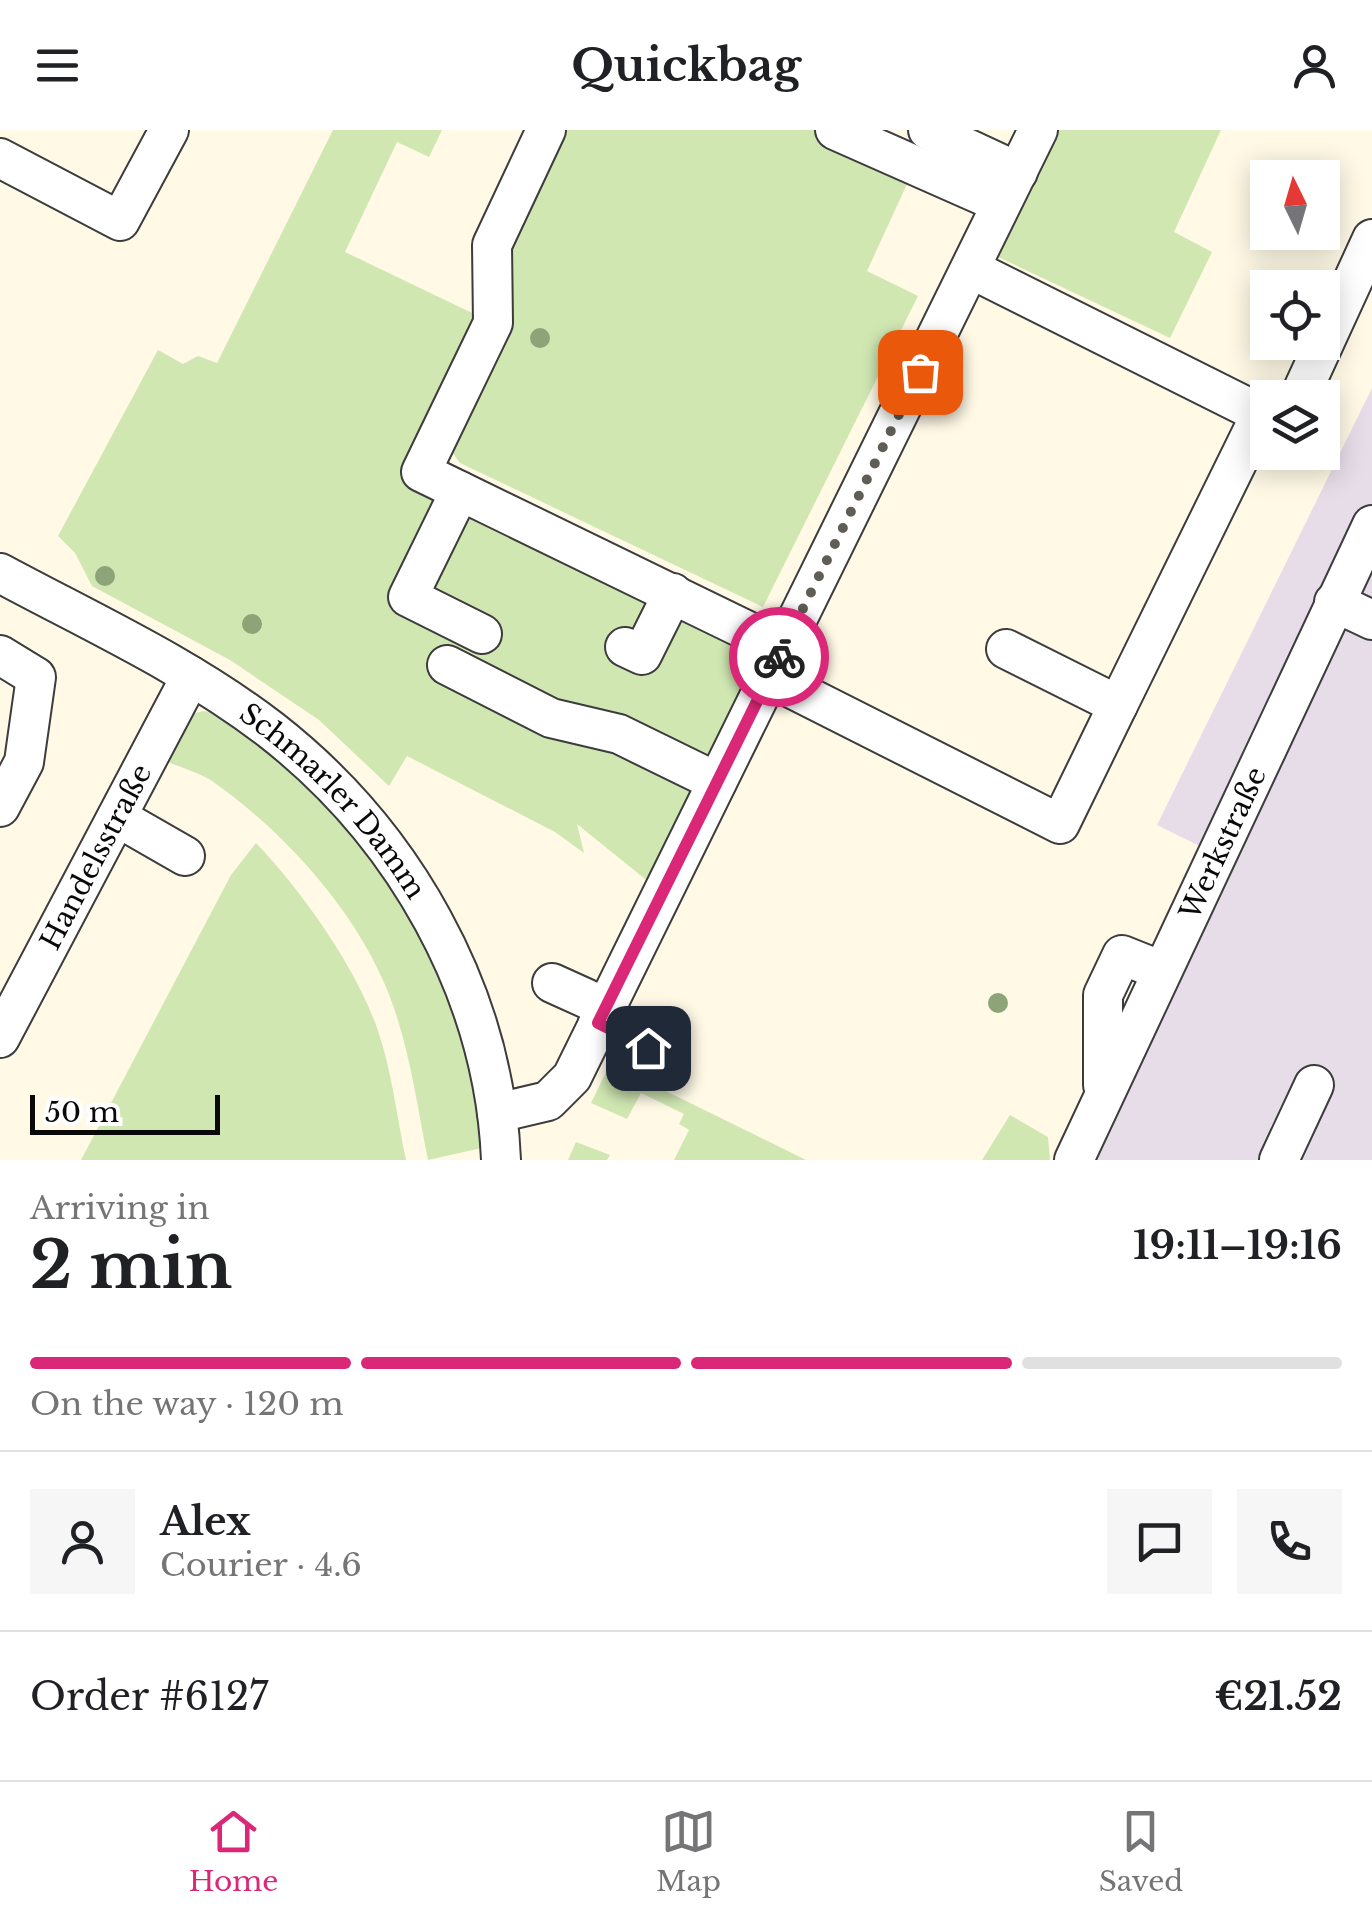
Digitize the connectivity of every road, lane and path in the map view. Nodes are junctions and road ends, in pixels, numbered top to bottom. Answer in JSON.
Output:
{"nodes":[{"id":1,"x":546,"y":130,"type":"edge"},
{"id":2,"x":835,"y":130,"type":"edge"},
{"id":3,"x":928,"y":130,"type":"edge"},
{"id":4,"x":1038,"y":130,"type":"edge"},
{"id":5,"x":156,"y":134,"type":"edge"},
{"id":6,"x":894,"y":140,"type":"edge"},
{"id":7,"x":0,"y":158,"type":"edge"},
{"id":8,"x":1009,"y":188,"type":"junction"},
{"id":9,"x":1372,"y":239,"type":"edge"},
{"id":10,"x":971,"y":268,"type":"junction"},
{"id":11,"x":1306,"y":380,"type":"edge"},
{"id":12,"x":1250,"y":406,"type":"edge"},
{"id":13,"x":1250,"y":441,"type":"edge"},
{"id":14,"x":460,"y":491,"type":"junction"},
{"id":15,"x":1372,"y":525,"type":"edge"},
{"id":16,"x":0,"y":573,"type":"edge"},
{"id":17,"x":673,"y":594,"type":"junction"},
{"id":18,"x":1334,"y":602,"type":"junction"},
{"id":19,"x":1372,"y":620,"type":"edge"},
{"id":20,"x":482,"y":634,"type":"dead end"},
{"id":21,"x":626,"y":646,"type":"dead end"},
{"id":22,"x":1006,"y":650,"type":"dead end"},
{"id":23,"x":0,"y":656,"type":"edge"},
{"id":24,"x":776,"y":662,"type":"junction"},
{"id":25,"x":447,"y":665,"type":"dead end"},
{"id":26,"x":191,"y":676,"type":"junction"},
{"id":27,"x":1118,"y":705,"type":"junction"},
{"id":28,"x":718,"y":782,"type":"junction"},
{"id":29,"x":0,"y":807,"type":"edge"},
{"id":30,"x":117,"y":817,"type":"junction"},
{"id":31,"x":185,"y":856,"type":"dead end"},
{"id":32,"x":552,"y":984,"type":"dead end"},
{"id":33,"x":602,"y":1015,"type":"junction"},
{"id":34,"x":0,"y":1038,"type":"edge"},
{"id":35,"x":648,"y":1048,"type":"dead end"},
{"id":36,"x":1314,"y":1085,"type":"dead end"},
{"id":37,"x":497,"y":1113,"type":"junction"},
{"id":38,"x":502,"y":1160,"type":"edge"},
{"id":39,"x":1074,"y":1160,"type":"edge"},
{"id":40,"x":1279,"y":1160,"type":"edge"}],
"edges":[{"from":1,"to":14,"type":"street"},
{"from":2,"to":6,"type":"street"},
{"from":3,"to":8,"type":"street"},
{"from":4,"to":8,"type":"street"},
{"from":5,"to":7,"type":"street"},
{"from":6,"to":8,"type":"street"},
{"from":8,"to":10,"type":"street"},
{"from":9,"to":11,"type":"street"},
{"from":10,"to":12,"type":"street"},
{"from":10,"to":24,"type":"street"},
{"from":13,"to":27,"type":"street"},
{"from":14,"to":17,"type":"street"},
{"from":14,"to":20,"type":"street"},
{"from":15,"to":18,"type":"street","name":"Werkstraße"},
{"from":16,"to":26,"type":"street","name":"Schmarler Damm"},
{"from":17,"to":21,"type":"street"},
{"from":17,"to":24,"type":"street"},
{"from":18,"to":19,"type":"street"},
{"from":18,"to":39,"type":"street","name":"Werkstraße"},
{"from":22,"to":27,"type":"street"},
{"from":23,"to":29,"type":"street"},
{"from":24,"to":27,"type":"street"},
{"from":24,"to":28,"type":"street"},
{"from":25,"to":28,"type":"street"},
{"from":26,"to":30,"type":"street","name":"Handelsstraße"},
{"from":26,"to":37,"type":"street","name":"Schmarler Damm"},
{"from":28,"to":33,"type":"street"},
{"from":30,"to":31,"type":"street"},
{"from":30,"to":34,"type":"street","name":"Handelsstraße"},
{"from":32,"to":33,"type":"street"},
{"from":33,"to":35,"type":"street"},
{"from":33,"to":37,"type":"street"},
{"from":36,"to":40,"type":"street"},
{"from":37,"to":38,"type":"street","name":"Schmarler Damm"}]}
